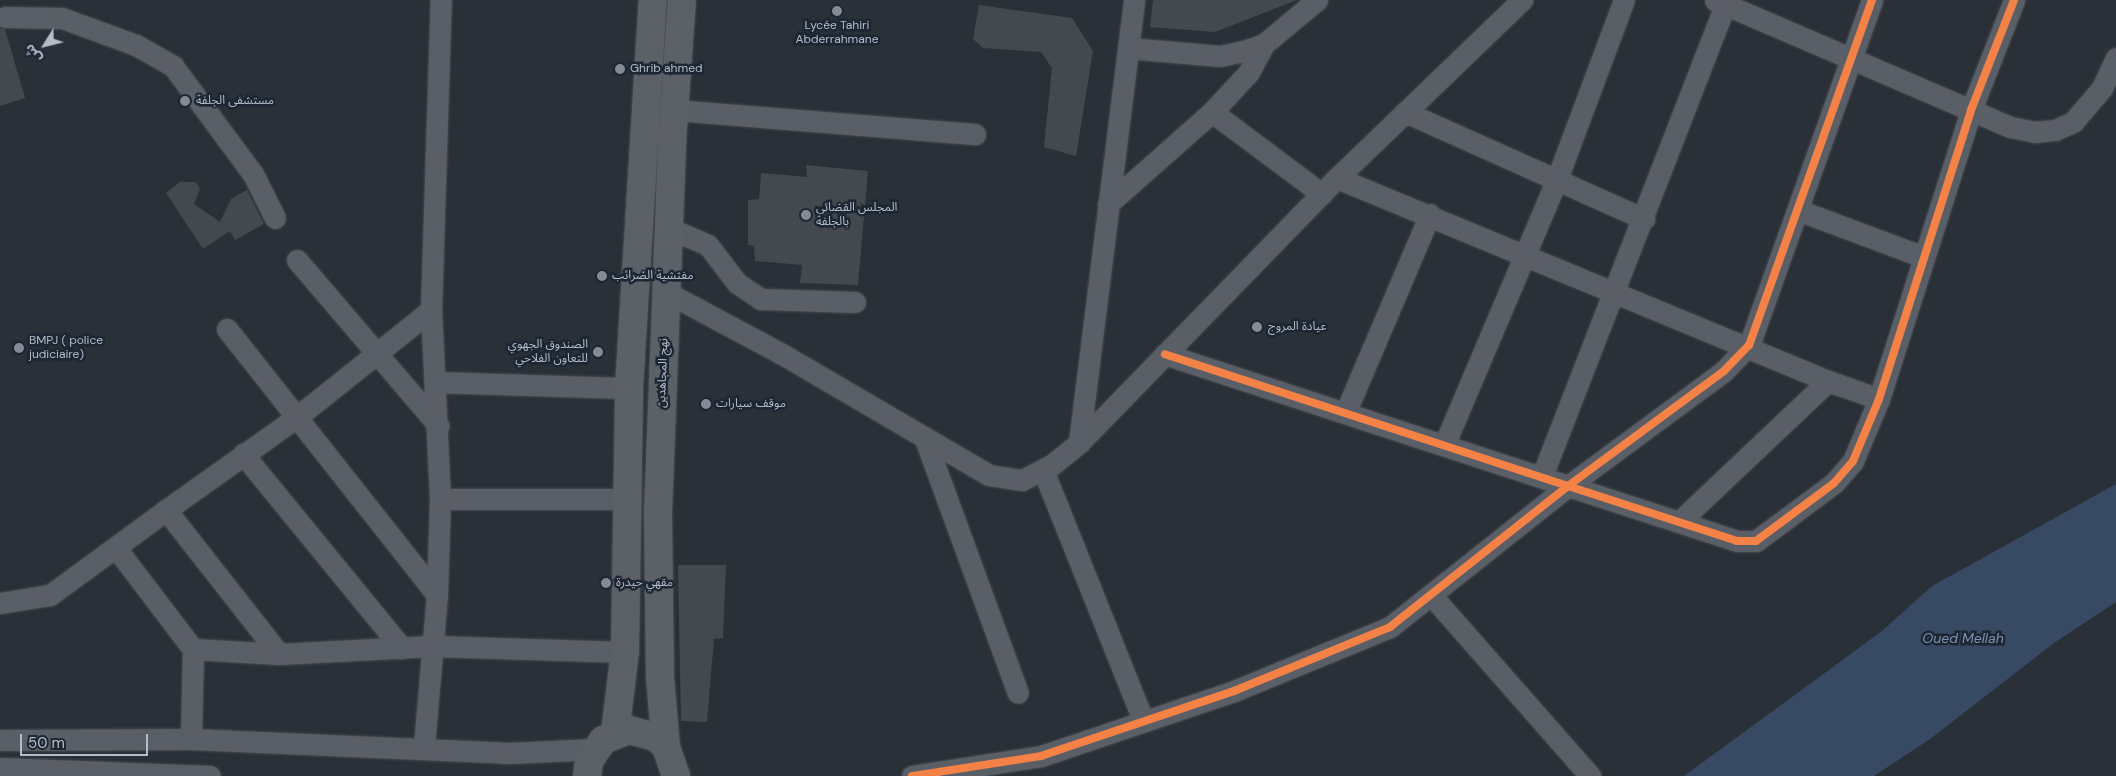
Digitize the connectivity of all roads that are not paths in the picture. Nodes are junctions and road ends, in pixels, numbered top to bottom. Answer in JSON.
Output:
{"nodes":[{"id":1,"x":441,"y":0,"type":"edge"},
{"id":2,"x":653,"y":0,"type":"edge"},
{"id":3,"x":682,"y":0,"type":"edge"},
{"id":4,"x":1134,"y":0,"type":"edge"},
{"id":5,"x":1317,"y":0,"type":"edge"},
{"id":6,"x":1522,"y":0,"type":"edge"},
{"id":7,"x":1624,"y":0,"type":"edge"},
{"id":8,"x":1872,"y":0,"type":"edge"},
{"id":9,"x":2014,"y":0,"type":"edge"},
{"id":10,"x":1722,"y":1,"type":"edge"},
{"id":11,"x":2,"y":14,"type":"edge"},
{"id":12,"x":1264,"y":44,"type":"junction"},
{"id":13,"x":1128,"y":48,"type":"junction"},
{"id":14,"x":1849,"y":56,"type":"junction"},
{"id":15,"x":2116,"y":58,"type":"edge"},
{"id":16,"x":674,"y":110,"type":"junction"},
{"id":17,"x":1970,"y":110,"type":"junction"},
{"id":18,"x":1212,"y":112,"type":"junction"},
{"id":19,"x":1405,"y":112,"type":"junction"},
{"id":20,"x":975,"y":134,"type":"dead end"},
{"id":21,"x":1337,"y":178,"type":"junction"},
{"id":22,"x":1557,"y":179,"type":"junction"},
{"id":23,"x":1322,"y":194,"type":"junction"},
{"id":24,"x":1108,"y":204,"type":"junction"},
{"id":25,"x":1798,"y":210,"type":"junction"},
{"id":26,"x":1430,"y":214,"type":"junction"},
{"id":27,"x":275,"y":218,"type":"dead end"},
{"id":28,"x":1644,"y":218,"type":"junction"},
{"id":29,"x":671,"y":229,"type":"junction"},
{"id":30,"x":1525,"y":253,"type":"junction"},
{"id":31,"x":1924,"y":257,"type":"junction"},
{"id":32,"x":297,"y":260,"type":"dead end"},
{"id":33,"x":666,"y":292,"type":"junction"},
{"id":34,"x":1616,"y":292,"type":"junction"},
{"id":35,"x":855,"y":302,"type":"dead end"},
{"id":36,"x":431,"y":310,"type":"junction"},
{"id":37,"x":227,"y":329,"type":"dead end"},
{"id":38,"x":1749,"y":346,"type":"junction"},
{"id":39,"x":375,"y":354,"type":"junction"},
{"id":40,"x":1165,"y":354,"type":"junction"},
{"id":41,"x":1828,"y":381,"type":"junction"},
{"id":42,"x":436,"y":382,"type":"junction"},
{"id":43,"x":629,"y":388,"type":"junction"},
{"id":44,"x":1879,"y":399,"type":"junction"},
{"id":45,"x":1346,"y":411,"type":"junction"},
{"id":46,"x":297,"y":417,"type":"junction"},
{"id":47,"x":439,"y":426,"type":"junction"},
{"id":48,"x":924,"y":440,"type":"junction"},
{"id":49,"x":1079,"y":443,"type":"junction"},
{"id":50,"x":1445,"y":443,"type":"junction"},
{"id":51,"x":243,"y":454,"type":"junction"},
{"id":52,"x":1043,"y":470,"type":"junction"},
{"id":53,"x":1542,"y":476,"type":"junction"},
{"id":54,"x":1568,"y":486,"type":"junction"},
{"id":55,"x":440,"y":499,"type":"junction"},
{"id":56,"x":628,"y":499,"type":"junction"},
{"id":57,"x":166,"y":510,"type":"junction"},
{"id":58,"x":1679,"y":522,"type":"junction"},
{"id":59,"x":116,"y":548,"type":"junction"},
{"id":60,"x":438,"y":595,"type":"junction"},
{"id":61,"x":1432,"y":596,"type":"junction"},
{"id":62,"x":0,"y":603,"type":"edge"},
{"id":63,"x":432,"y":646,"type":"junction"},
{"id":64,"x":402,"y":648,"type":"junction"},
{"id":65,"x":193,"y":649,"type":"junction"},
{"id":66,"x":625,"y":652,"type":"junction"},
{"id":67,"x":279,"y":654,"type":"junction"},
{"id":68,"x":1018,"y":692,"type":"dead end"},
{"id":69,"x":1144,"y":722,"type":"junction"},
{"id":70,"x":192,"y":739,"type":"junction"},
{"id":71,"x":0,"y":741,"type":"edge"},
{"id":72,"x":605,"y":741,"type":"junction"},
{"id":73,"x":424,"y":746,"type":"junction"},
{"id":74,"x":666,"y":747,"type":"junction"},
{"id":75,"x":0,"y":758,"type":"edge"},
{"id":76,"x":0,"y":768,"type":"edge"},
{"id":77,"x":210,"y":776,"type":"edge"},
{"id":78,"x":587,"y":776,"type":"edge"},
{"id":79,"x":676,"y":776,"type":"edge"},
{"id":80,"x":912,"y":776,"type":"edge"},
{"id":81,"x":1590,"y":776,"type":"edge"}],
"edges":[{"from":1,"to":36,"type":"street"},
{"from":2,"to":43,"type":"main road"},
{"from":3,"to":16,"type":"main road","name":"نهج المجاهدين"},
{"from":4,"to":13,"type":"street"},
{"from":5,"to":12,"type":"street"},
{"from":6,"to":19,"type":"street"},
{"from":7,"to":22,"type":"street"},
{"from":8,"to":14,"type":"street"},
{"from":9,"to":17,"type":"street"},
{"from":10,"to":14,"type":"street"},
{"from":10,"to":28,"type":"street"},
{"from":11,"to":27,"type":"street"},
{"from":12,"to":13,"type":"street"},
{"from":12,"to":18,"type":"street"},
{"from":13,"to":24,"type":"street"},
{"from":14,"to":17,"type":"street"},
{"from":14,"to":25,"type":"street"},
{"from":15,"to":17,"type":"street"},
{"from":16,"to":20,"type":"street"},
{"from":16,"to":29,"type":"main road","name":"نهج المجاهدين"},
{"from":17,"to":31,"type":"street"},
{"from":18,"to":23,"type":"street"},
{"from":18,"to":24,"type":"street"},
{"from":19,"to":21,"type":"street"},
{"from":19,"to":22,"type":"street"},
{"from":21,"to":23,"type":"street"},
{"from":21,"to":26,"type":"street"},
{"from":22,"to":28,"type":"street"},
{"from":22,"to":30,"type":"street"},
{"from":23,"to":40,"type":"street"},
{"from":24,"to":49,"type":"street"},
{"from":25,"to":31,"type":"street"},
{"from":25,"to":38,"type":"street"},
{"from":26,"to":30,"type":"street"},
{"from":26,"to":45,"type":"street"},
{"from":28,"to":34,"type":"street"},
{"from":29,"to":33,"type":"main road","name":"نهج المجاهدين"},
{"from":29,"to":35,"type":"street"},
{"from":30,"to":34,"type":"street"},
{"from":30,"to":50,"type":"street"},
{"from":31,"to":44,"type":"street"},
{"from":32,"to":39,"type":"street"},
{"from":33,"to":48,"type":"street"},
{"from":33,"to":74,"type":"main road","name":"نهج المجاهدين"},
{"from":34,"to":38,"type":"street"},
{"from":34,"to":53,"type":"street"},
{"from":36,"to":39,"type":"street"},
{"from":36,"to":42,"type":"street"},
{"from":37,"to":46,"type":"street"},
{"from":38,"to":41,"type":"street"},
{"from":38,"to":54,"type":"street"},
{"from":39,"to":46,"type":"street"},
{"from":39,"to":47,"type":"street"},
{"from":40,"to":45,"type":"street"},
{"from":40,"to":49,"type":"street"},
{"from":41,"to":44,"type":"street"},
{"from":41,"to":58,"type":"street"},
{"from":42,"to":43,"type":"street"},
{"from":42,"to":47,"type":"street"},
{"from":43,"to":56,"type":"main road"},
{"from":44,"to":58,"type":"street"},
{"from":45,"to":50,"type":"street"},
{"from":46,"to":51,"type":"street"},
{"from":46,"to":60,"type":"street"},
{"from":47,"to":55,"type":"street"},
{"from":48,"to":52,"type":"street"},
{"from":48,"to":68,"type":"street"},
{"from":49,"to":52,"type":"street"},
{"from":50,"to":53,"type":"street"},
{"from":51,"to":57,"type":"street"},
{"from":51,"to":64,"type":"street"},
{"from":52,"to":69,"type":"street"},
{"from":53,"to":54,"type":"street"},
{"from":54,"to":58,"type":"street"},
{"from":54,"to":61,"type":"street"},
{"from":55,"to":56,"type":"street"},
{"from":55,"to":60,"type":"street"},
{"from":56,"to":66,"type":"main road"},
{"from":57,"to":59,"type":"street"},
{"from":57,"to":67,"type":"street"},
{"from":59,"to":62,"type":"street"},
{"from":59,"to":65,"type":"street"},
{"from":60,"to":63,"type":"street"},
{"from":61,"to":69,"type":"street"},
{"from":61,"to":81,"type":"street"},
{"from":63,"to":64,"type":"street"},
{"from":63,"to":66,"type":"street"},
{"from":63,"to":73,"type":"street"},
{"from":64,"to":67,"type":"street"},
{"from":65,"to":67,"type":"street"},
{"from":65,"to":70,"type":"street"},
{"from":66,"to":72,"type":"main road"},
{"from":69,"to":80,"type":"street"},
{"from":70,"to":71,"type":"street"},
{"from":70,"to":73,"type":"street"},
{"from":71,"to":75,"type":"street"},
{"from":72,"to":73,"type":"street"},
{"from":72,"to":74,"type":"main road"},
{"from":72,"to":78,"type":"main road"},
{"from":74,"to":79,"type":"main road","name":"نهج المجاهدين"},
{"from":76,"to":77,"type":"street"}]}
